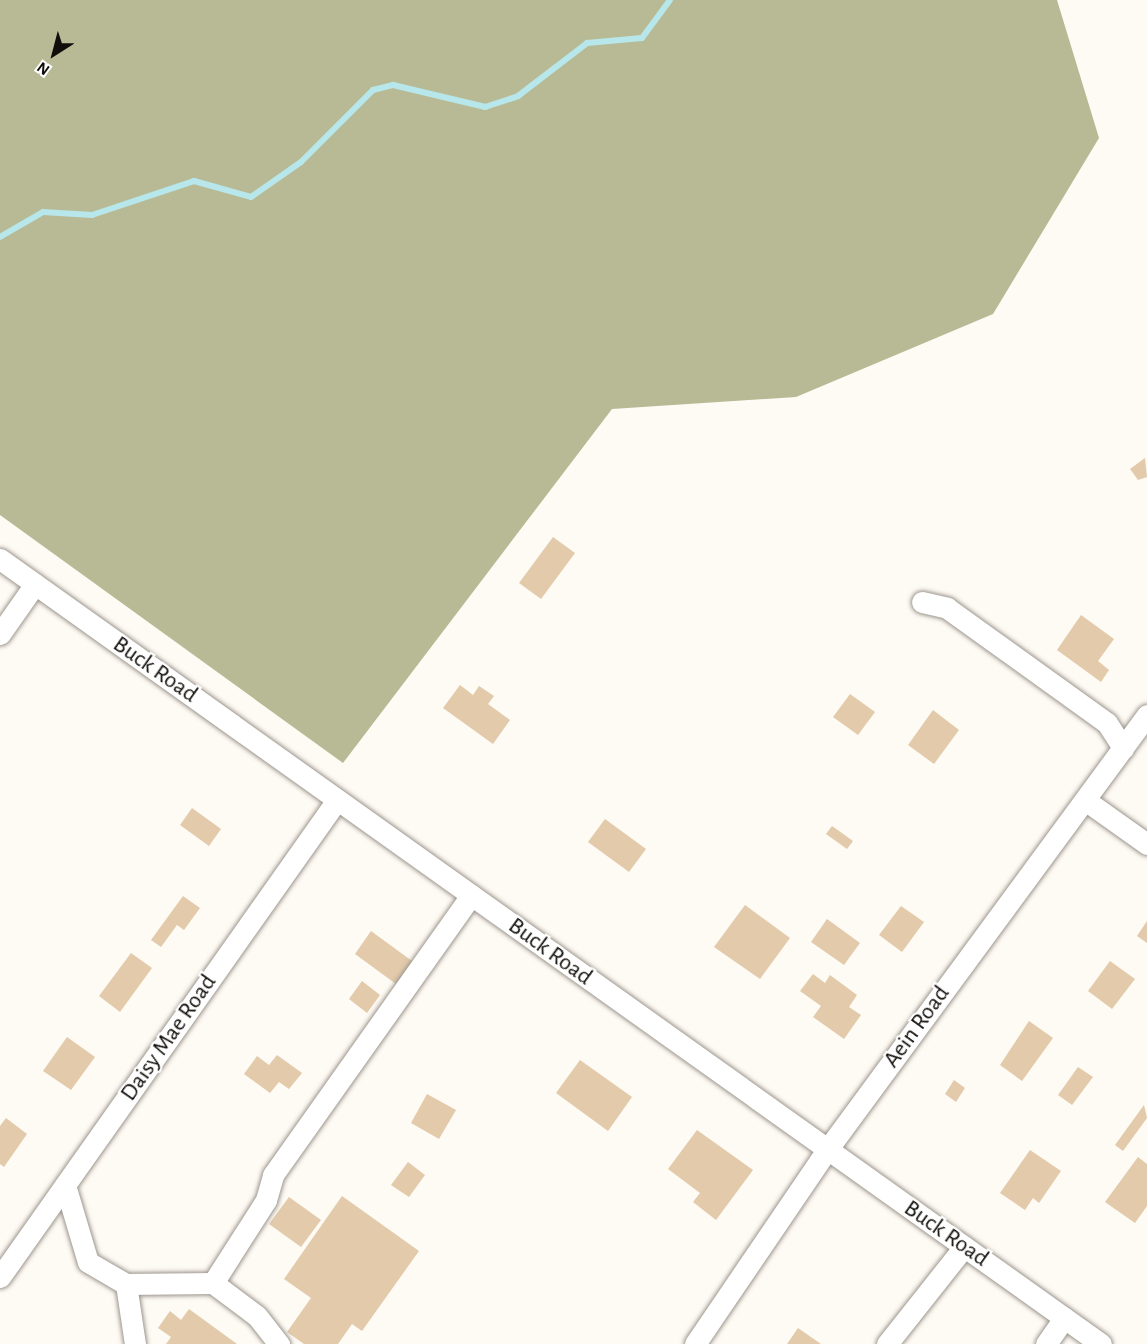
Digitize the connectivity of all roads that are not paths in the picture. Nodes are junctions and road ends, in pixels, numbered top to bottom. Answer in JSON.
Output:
{"nodes":[{"id":1,"x":0,"y":559,"type":"edge"},
{"id":2,"x":35,"y":584,"type":"junction"},
{"id":3,"x":922,"y":602,"type":"dead end"},
{"id":4,"x":0,"y":634,"type":"edge"},
{"id":5,"x":1147,"y":716,"type":"edge"},
{"id":6,"x":1123,"y":748,"type":"junction"},
{"id":7,"x":337,"y":800,"type":"junction"},
{"id":8,"x":1084,"y":800,"type":"junction"},
{"id":9,"x":1147,"y":844,"type":"edge"},
{"id":10,"x":471,"y":895,"type":"junction"},
{"id":11,"x":827,"y":1150,"type":"junction"},
{"id":12,"x":65,"y":1185,"type":"junction"},
{"id":13,"x":964,"y":1247,"type":"junction"},
{"id":14,"x":0,"y":1277,"type":"edge"},
{"id":15,"x":213,"y":1283,"type":"junction"},
{"id":16,"x":126,"y":1284,"type":"junction"},
{"id":17,"x":1064,"y":1318,"type":"junction"},
{"id":18,"x":135,"y":1344,"type":"edge"},
{"id":19,"x":279,"y":1344,"type":"edge"},
{"id":20,"x":695,"y":1344,"type":"edge"},
{"id":21,"x":887,"y":1344,"type":"edge"},
{"id":22,"x":1047,"y":1344,"type":"edge"},
{"id":23,"x":1101,"y":1344,"type":"edge"}],
"edges":[{"from":1,"to":2,"type":"street","name":"Buck Road"},
{"from":2,"to":4,"type":"street"},
{"from":2,"to":7,"type":"street","name":"Buck Road"},
{"from":3,"to":6,"type":"street"},
{"from":5,"to":6,"type":"street","name":"Aein Road"},
{"from":6,"to":8,"type":"street","name":"Aein Road"},
{"from":7,"to":10,"type":"street","name":"Buck Road"},
{"from":7,"to":12,"type":"street","name":"Daisy Mae Road"},
{"from":8,"to":9,"type":"street"},
{"from":8,"to":11,"type":"street","name":"Aein Road"},
{"from":10,"to":11,"type":"street","name":"Buck Road"},
{"from":10,"to":15,"type":"street"},
{"from":11,"to":13,"type":"street","name":"Buck Road"},
{"from":11,"to":20,"type":"street","name":"Aein Road"},
{"from":12,"to":14,"type":"street","name":"Daisy Mae Road"},
{"from":12,"to":16,"type":"street"},
{"from":13,"to":17,"type":"street","name":"Buck Road"},
{"from":13,"to":21,"type":"street"},
{"from":15,"to":16,"type":"street"},
{"from":15,"to":19,"type":"street"},
{"from":16,"to":18,"type":"street"},
{"from":17,"to":22,"type":"street"},
{"from":17,"to":23,"type":"street","name":"Buck Road"}]}
